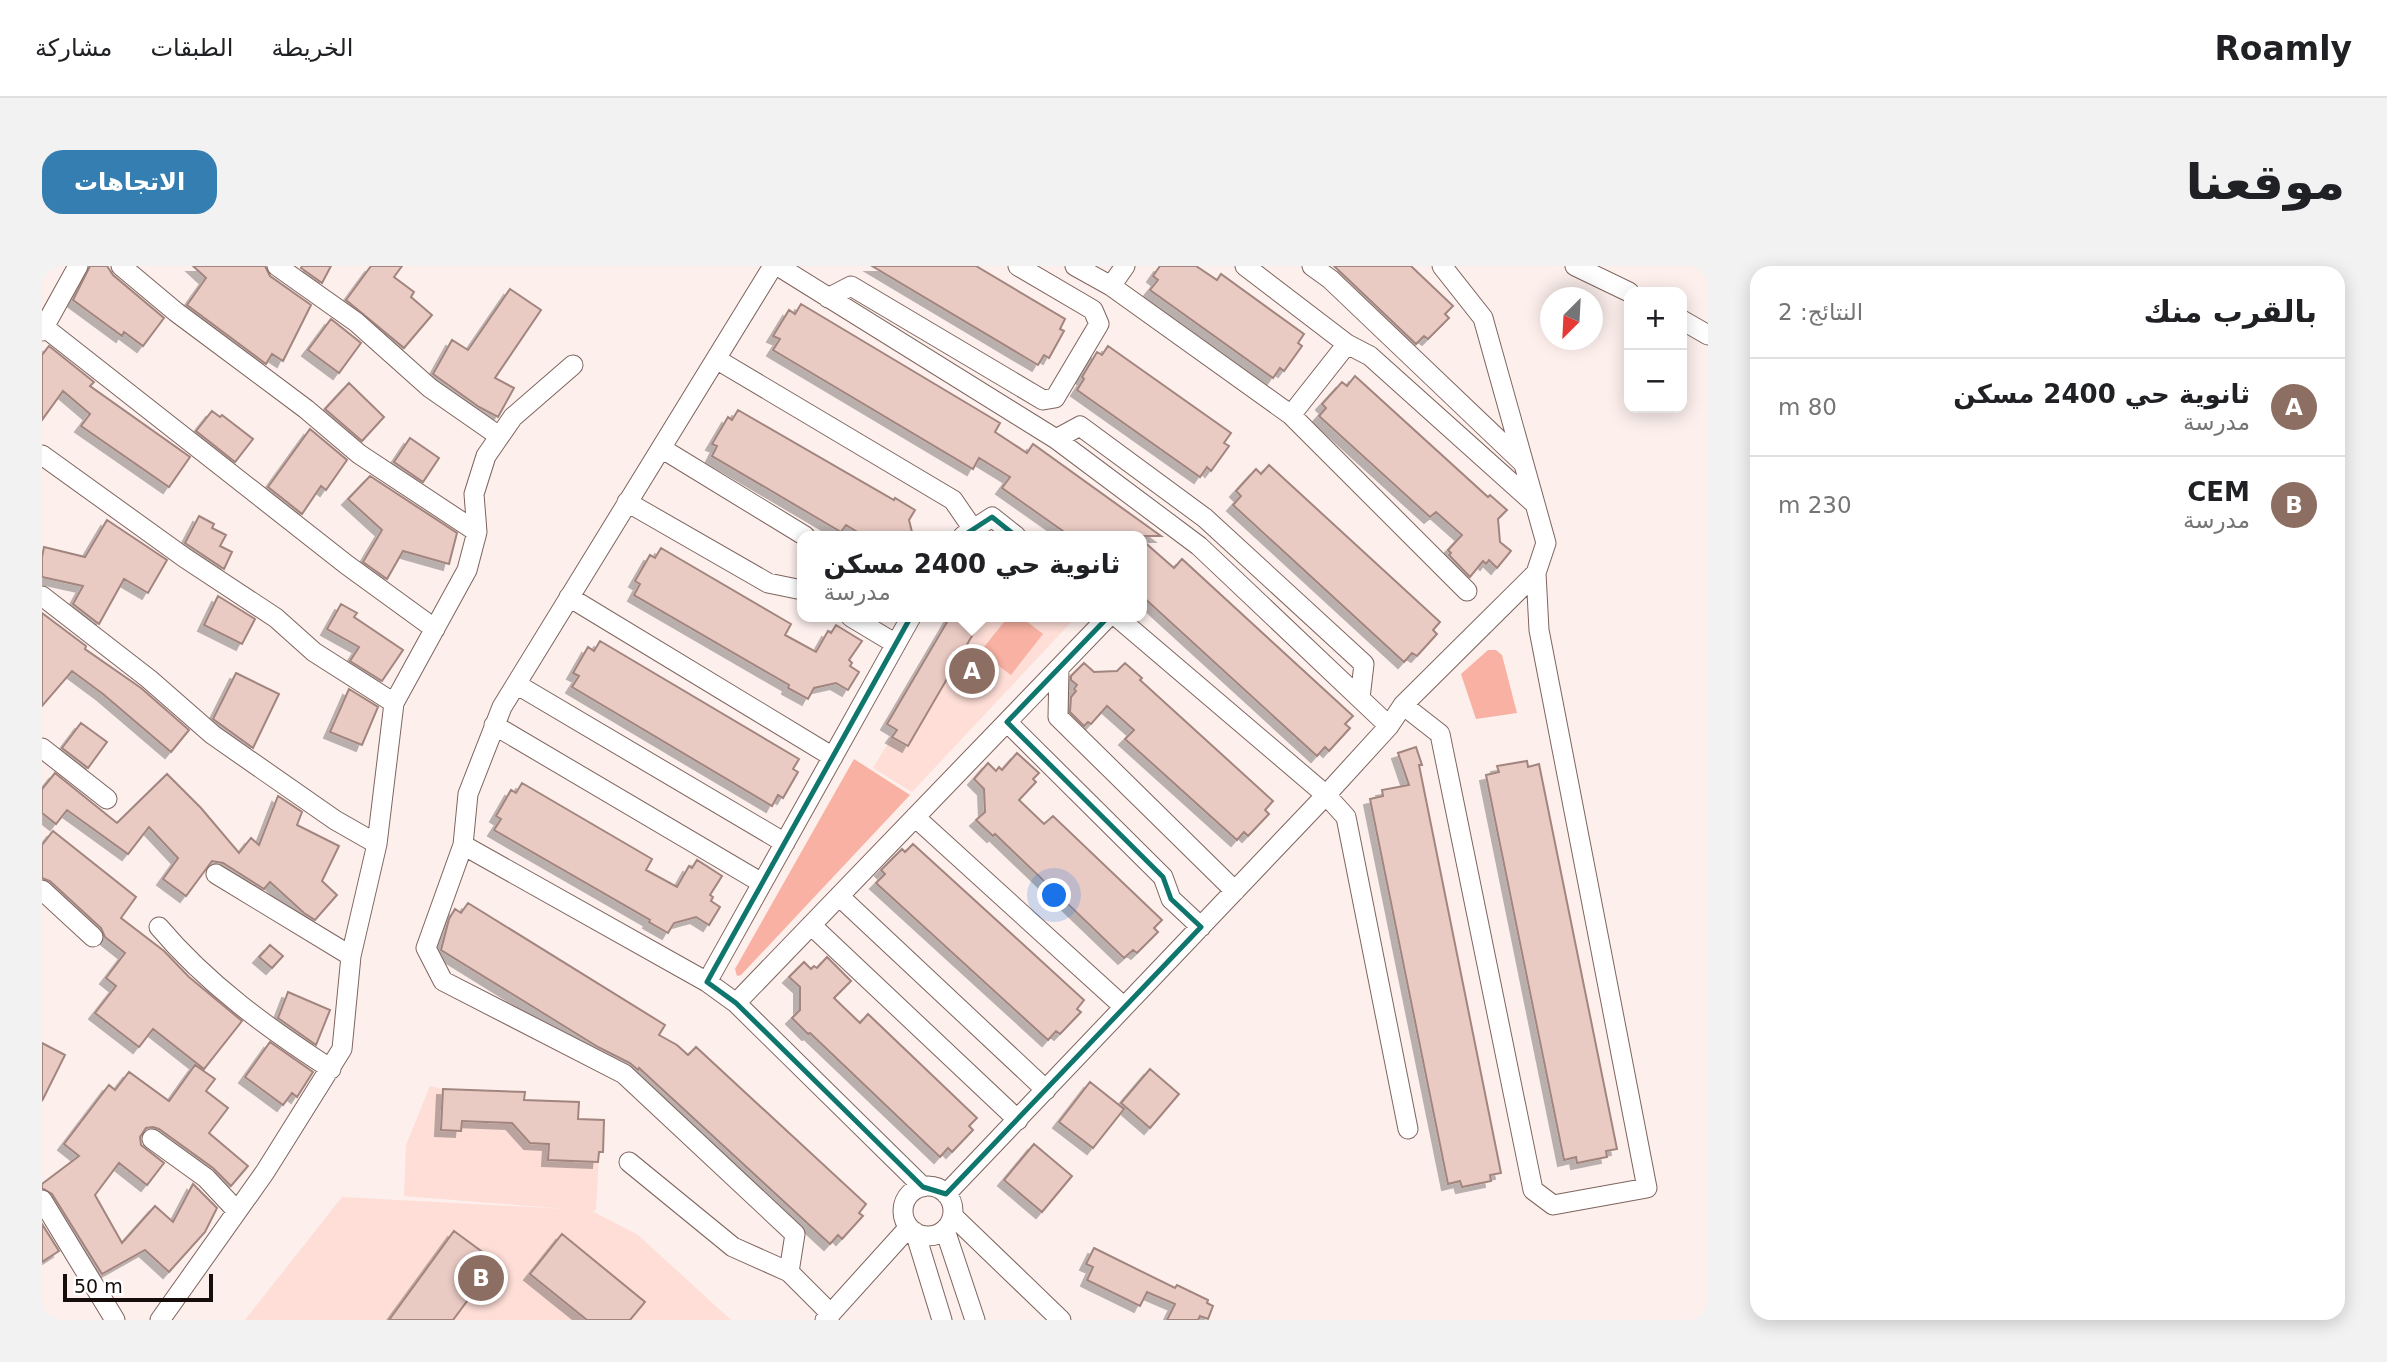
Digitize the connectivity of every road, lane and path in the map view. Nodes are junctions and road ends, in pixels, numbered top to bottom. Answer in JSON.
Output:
{"nodes":[{"id":1,"x":78,"y":266,"type":"edge"},
{"id":2,"x":121,"y":266,"type":"edge"},
{"id":3,"x":277,"y":266,"type":"edge"},
{"id":4,"x":773,"y":266,"type":"edge"},
{"id":5,"x":778,"y":266,"type":"edge"},
{"id":6,"x":1018,"y":266,"type":"edge"},
{"id":7,"x":1075,"y":266,"type":"edge"},
{"id":8,"x":1125,"y":266,"type":"edge"},
{"id":9,"x":1245,"y":266,"type":"edge"},
{"id":10,"x":1312,"y":266,"type":"edge"},
{"id":11,"x":1442,"y":266,"type":"edge"},
{"id":12,"x":1575,"y":266,"type":"edge"},
{"id":13,"x":1111,"y":286,"type":"junction"},
{"id":14,"x":1624,"y":290,"type":"edge"},
{"id":15,"x":828,"y":298,"type":"junction"},
{"id":16,"x":1687,"y":323,"type":"edge"},
{"id":17,"x":43,"y":329,"type":"edge"},
{"id":18,"x":1708,"y":335,"type":"edge"},
{"id":19,"x":1348,"y":344,"type":"junction"},
{"id":20,"x":716,"y":359,"type":"junction"},
{"id":21,"x":573,"y":365,"type":"dead end"},
{"id":22,"x":1291,"y":415,"type":"junction"},
{"id":23,"x":499,"y":436,"type":"junction"},
{"id":24,"x":1056,"y":439,"type":"junction"},
{"id":25,"x":661,"y":448,"type":"junction"},
{"id":26,"x":42,"y":455,"type":"edge"},
{"id":27,"x":1523,"y":463,"type":"junction"},
{"id":28,"x":627,"y":502,"type":"junction"},
{"id":29,"x":1535,"y":504,"type":"junction"},
{"id":30,"x":797,"y":531,"type":"edge"},
{"id":31,"x":967,"y":531,"type":"edge"},
{"id":32,"x":971,"y":531,"type":"edge"},
{"id":33,"x":1010,"y":531,"type":"edge"},
{"id":34,"x":477,"y":532,"type":"junction"},
{"id":35,"x":1536,"y":573,"type":"junction"},
{"id":36,"x":797,"y":589,"type":"edge"},
{"id":37,"x":1467,"y":591,"type":"dead end"},
{"id":38,"x":42,"y":596,"type":"edge"},
{"id":39,"x":569,"y":597,"type":"junction"},
{"id":40,"x":859,"y":622,"type":"edge"},
{"id":41,"x":908,"y":622,"type":"edge"},
{"id":42,"x":1103,"y":622,"type":"edge"},
{"id":43,"x":1123,"y":622,"type":"edge"},
{"id":44,"x":435,"y":629,"type":"junction"},
{"id":45,"x":895,"y":644,"type":"junction"},
{"id":46,"x":1059,"y":668,"type":"junction"},
{"id":47,"x":516,"y":684,"type":"junction"},
{"id":48,"x":1360,"y":698,"type":"junction"},
{"id":49,"x":394,"y":703,"type":"junction"},
{"id":50,"x":1403,"y":705,"type":"junction"},
{"id":51,"x":1007,"y":722,"type":"junction"},
{"id":52,"x":494,"y":725,"type":"junction"},
{"id":53,"x":1389,"y":726,"type":"junction"},
{"id":54,"x":42,"y":748,"type":"edge"},
{"id":55,"x":832,"y":757,"type":"junction"},
{"id":56,"x":1326,"y":795,"type":"junction"},
{"id":57,"x":107,"y":799,"type":"dead end"},
{"id":58,"x":915,"y":817,"type":"junction"},
{"id":59,"x":785,"y":843,"type":"junction"},
{"id":60,"x":377,"y":844,"type":"junction"},
{"id":61,"x":463,"y":845,"type":"junction"},
{"id":62,"x":216,"y":874,"type":"dead end"},
{"id":63,"x":762,"y":883,"type":"junction"},
{"id":64,"x":42,"y":890,"type":"edge"},
{"id":65,"x":1236,"y":891,"type":"junction"},
{"id":66,"x":839,"y":896,"type":"junction"},
{"id":67,"x":811,"y":925,"type":"junction"},
{"id":68,"x":159,"y":927,"type":"dead end"},
{"id":69,"x":1201,"y":927,"type":"junction"},
{"id":70,"x":93,"y":937,"type":"dead end"},
{"id":71,"x":351,"y":956,"type":"junction"},
{"id":72,"x":707,"y":982,"type":"junction"},
{"id":73,"x":736,"y":1003,"type":"junction"},
{"id":74,"x":1124,"y":1007,"type":"junction"},
{"id":75,"x":331,"y":1069,"type":"junction"},
{"id":76,"x":1046,"y":1090,"type":"junction"},
{"id":77,"x":1018,"y":1120,"type":"junction"},
{"id":78,"x":1408,"y":1129,"type":"dead end"},
{"id":79,"x":152,"y":1139,"type":"dead end"},
{"id":80,"x":629,"y":1162,"type":"dead end"},
{"id":81,"x":923,"y":1187,"type":"junction"},
{"id":82,"x":946,"y":1194,"type":"junction"},
{"id":83,"x":42,"y":1200,"type":"edge"},
{"id":84,"x":237,"y":1211,"type":"junction"},
{"id":85,"x":949,"y":1223,"type":"junction"},
{"id":86,"x":912,"y":1230,"type":"junction"},
{"id":87,"x":789,"y":1272,"type":"junction"},
{"id":88,"x":828,"y":1317,"type":"edge"},
{"id":89,"x":115,"y":1320,"type":"edge"},
{"id":90,"x":160,"y":1320,"type":"edge"},
{"id":91,"x":942,"y":1320,"type":"edge"},
{"id":92,"x":975,"y":1320,"type":"edge"},
{"id":93,"x":1061,"y":1320,"type":"edge"}],
"edges":[{"from":1,"to":17,"type":"street"},
{"from":2,"to":34,"type":"street"},
{"from":3,"to":23,"type":"street"},
{"from":4,"to":20,"type":"street"},
{"from":5,"to":15,"type":"street"},
{"from":6,"to":15,"type":"street"},
{"from":7,"to":13,"type":"street"},
{"from":8,"to":13,"type":"street"},
{"from":9,"to":19,"type":"street"},
{"from":10,"to":27,"type":"street"},
{"from":11,"to":27,"type":"street"},
{"from":12,"to":14,"type":"street"},
{"from":13,"to":22,"type":"street"},
{"from":15,"to":24,"type":"street"},
{"from":16,"to":18,"type":"street"},
{"from":17,"to":44,"type":"street"},
{"from":19,"to":22,"type":"street"},
{"from":19,"to":29,"type":"street"},
{"from":20,"to":25,"type":"street"},
{"from":20,"to":31,"type":"street"},
{"from":21,"to":23,"type":"street"},
{"from":22,"to":37,"type":"street"},
{"from":23,"to":34,"type":"street"},
{"from":24,"to":48,"type":"street"},
{"from":24,"to":48,"type":"street"},
{"from":25,"to":28,"type":"street"},
{"from":25,"to":30,"type":"street"},
{"from":26,"to":49,"type":"street"},
{"from":27,"to":29,"type":"street"},
{"from":28,"to":36,"type":"street"},
{"from":28,"to":39,"type":"street"},
{"from":29,"to":35,"type":"street"},
{"from":32,"to":33,"type":"street"},
{"from":34,"to":44,"type":"street"},
{"from":35,"to":50,"type":"street"},
{"from":35,"to":50,"type":"street"},
{"from":38,"to":60,"type":"street"},
{"from":39,"to":47,"type":"street"},
{"from":39,"to":55,"type":"street"},
{"from":40,"to":45,"type":"street"},
{"from":41,"to":45,"type":"street"},
{"from":42,"to":46,"type":"street"},
{"from":43,"to":56,"type":"street"},
{"from":44,"to":49,"type":"street"},
{"from":45,"to":55,"type":"street"},
{"from":46,"to":51,"type":"street"},
{"from":46,"to":65,"type":"street"},
{"from":47,"to":52,"type":"street"},
{"from":47,"to":59,"type":"street"},
{"from":48,"to":53,"type":"street"},
{"from":49,"to":60,"type":"street"},
{"from":50,"to":53,"type":"street"},
{"from":51,"to":58,"type":"street"},
{"from":51,"to":69,"type":"street"},
{"from":52,"to":61,"type":"street"},
{"from":52,"to":63,"type":"street"},
{"from":53,"to":56,"type":"street"},
{"from":54,"to":57,"type":"street"},
{"from":55,"to":59,"type":"street"},
{"from":56,"to":65,"type":"street"},
{"from":56,"to":78,"type":"street"},
{"from":58,"to":66,"type":"street"},
{"from":58,"to":74,"type":"street"},
{"from":59,"to":63,"type":"street"},
{"from":60,"to":71,"type":"street"},
{"from":61,"to":72,"type":"street"},
{"from":61,"to":87,"type":"street"},
{"from":62,"to":71,"type":"street"},
{"from":63,"to":72,"type":"street"},
{"from":64,"to":70,"type":"street"},
{"from":65,"to":69,"type":"street"},
{"from":66,"to":67,"type":"street"},
{"from":66,"to":76,"type":"street"},
{"from":67,"to":73,"type":"street"},
{"from":67,"to":77,"type":"street"},
{"from":68,"to":75,"type":"street"},
{"from":69,"to":74,"type":"street"},
{"from":71,"to":75,"type":"street"},
{"from":72,"to":73,"type":"street"},
{"from":73,"to":81,"type":"street"},
{"from":74,"to":76,"type":"street"},
{"from":75,"to":84,"type":"street"},
{"from":76,"to":77,"type":"street"},
{"from":77,"to":82,"type":"street"},
{"from":79,"to":84,"type":"street"},
{"from":80,"to":87,"type":"street"},
{"from":81,"to":82,"type":"street"},
{"from":81,"to":86,"type":"street"},
{"from":82,"to":85,"type":"street"},
{"from":83,"to":89,"type":"street"},
{"from":84,"to":90,"type":"street"},
{"from":85,"to":86,"type":"street"},
{"from":85,"to":92,"type":"street"},
{"from":85,"to":93,"type":"street"},
{"from":86,"to":88,"type":"street"},
{"from":86,"to":91,"type":"street"},
{"from":87,"to":88,"type":"street"}]}
